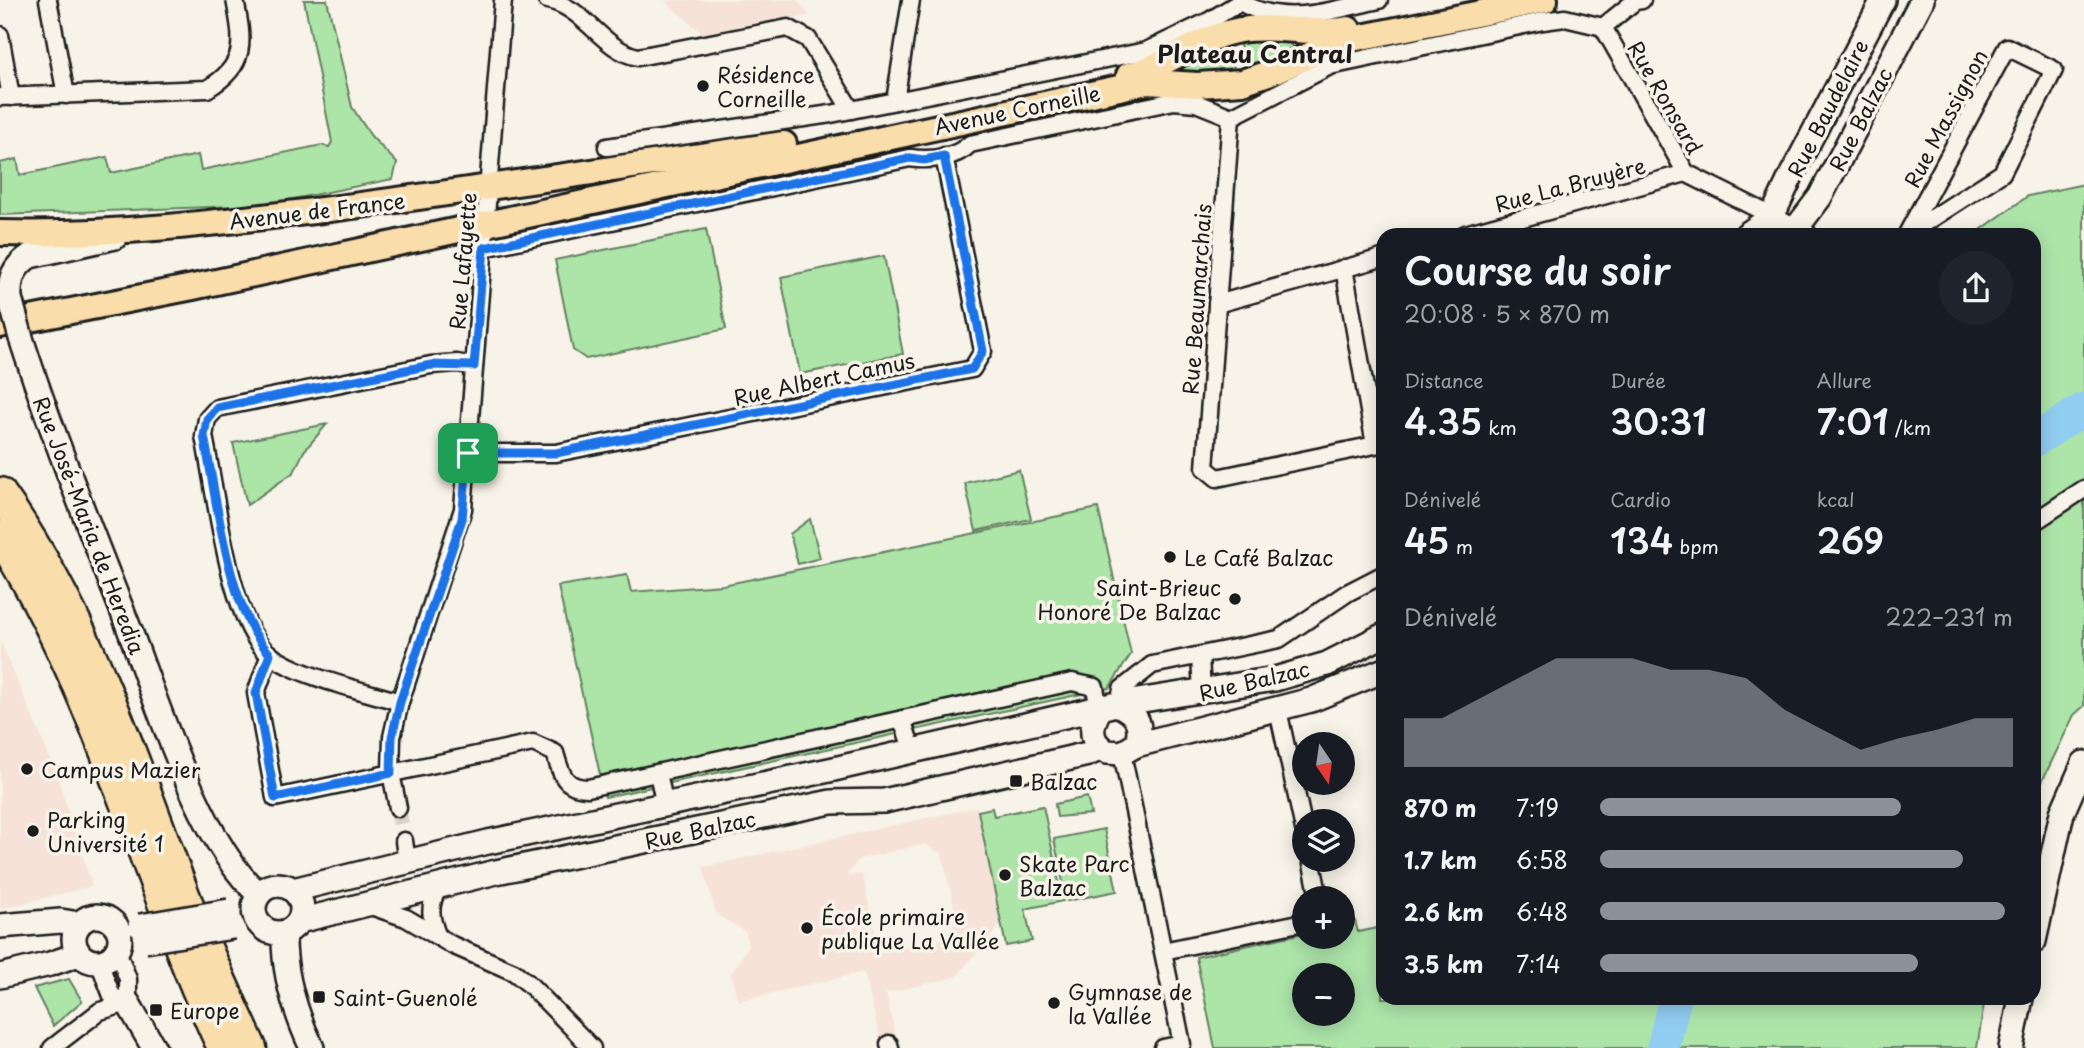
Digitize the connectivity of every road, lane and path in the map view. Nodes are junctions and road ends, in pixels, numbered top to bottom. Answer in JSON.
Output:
{"nodes":[{"id":1,"x":48,"y":0,"type":"edge"},
{"id":2,"x":235,"y":0,"type":"edge"},
{"id":3,"x":503,"y":0,"type":"edge"},
{"id":4,"x":548,"y":0,"type":"edge"},
{"id":5,"x":911,"y":0,"type":"edge"},
{"id":6,"x":1379,"y":0,"type":"edge"},
{"id":7,"x":1489,"y":0,"type":"edge"},
{"id":8,"x":1545,"y":0,"type":"edge"},
{"id":9,"x":1642,"y":0,"type":"edge"},
{"id":10,"x":1883,"y":0,"type":"edge"},
{"id":11,"x":1922,"y":0,"type":"edge"},
{"id":12,"x":1240,"y":1,"type":"edge"},
{"id":13,"x":1603,"y":27,"type":"junction"},
{"id":14,"x":0,"y":35,"type":"edge"},
{"id":15,"x":66,"y":95,"type":"junction"},
{"id":16,"x":6,"y":97,"type":"edge"},
{"id":17,"x":895,"y":101,"type":"junction"},
{"id":18,"x":851,"y":110,"type":"junction"},
{"id":19,"x":1231,"y":117,"type":"junction"},
{"id":20,"x":607,"y":147,"type":"dead end"},
{"id":21,"x":944,"y":156,"type":"junction"},
{"id":22,"x":1686,"y":173,"type":"junction"},
{"id":23,"x":489,"y":189,"type":"junction"},
{"id":24,"x":486,"y":223,"type":"junction"},
{"id":25,"x":1771,"y":226,"type":"edge"},
{"id":26,"x":1487,"y":228,"type":"edge"},
{"id":27,"x":1802,"y":228,"type":"edge"},
{"id":28,"x":1910,"y":228,"type":"edge"},
{"id":29,"x":1916,"y":228,"type":"edge"},
{"id":30,"x":145,"y":230,"type":"junction"},
{"id":31,"x":0,"y":233,"type":"edge"},
{"id":32,"x":484,"y":248,"type":"junction"},
{"id":33,"x":1376,"y":260,"type":"edge"},
{"id":34,"x":1345,"y":268,"type":"junction"},
{"id":35,"x":1217,"y":304,"type":"junction"},
{"id":36,"x":0,"y":325,"type":"edge"},
{"id":37,"x":474,"y":366,"type":"junction"},
{"id":38,"x":468,"y":453,"type":"junction"},
{"id":39,"x":2084,"y":489,"type":"edge"},
{"id":40,"x":0,"y":493,"type":"edge"},
{"id":41,"x":2041,"y":517,"type":"edge"},
{"id":42,"x":0,"y":536,"type":"edge"},
{"id":43,"x":1376,"y":578,"type":"edge"},
{"id":44,"x":1376,"y":639,"type":"edge"},
{"id":45,"x":270,"y":654,"type":"junction"},
{"id":46,"x":1200,"y":656,"type":"junction"},
{"id":47,"x":1376,"y":674,"type":"edge"},
{"id":48,"x":1202,"y":693,"type":"junction"},
{"id":49,"x":400,"y":702,"type":"junction"},
{"id":50,"x":1109,"y":708,"type":"junction"},
{"id":51,"x":1278,"y":710,"type":"junction"},
{"id":52,"x":902,"y":719,"type":"junction"},
{"id":53,"x":912,"y":749,"type":"junction"},
{"id":54,"x":1119,"y":749,"type":"junction"},
{"id":55,"x":2084,"y":762,"type":"edge"},
{"id":56,"x":391,"y":773,"type":"junction"},
{"id":57,"x":658,"y":773,"type":"junction"},
{"id":58,"x":665,"y":806,"type":"junction"},
{"id":59,"x":398,"y":808,"type":"tunnel mouth"},
{"id":60,"x":1300,"y":809,"type":"edge"},
{"id":61,"x":439,"y":887,"type":"junction"},
{"id":62,"x":293,"y":890,"type":"junction"},
{"id":63,"x":368,"y":905,"type":"junction"},
{"id":64,"x":257,"y":907,"type":"junction"},
{"id":65,"x":2041,"y":909,"type":"edge"},
{"id":66,"x":79,"y":924,"type":"junction"},
{"id":67,"x":1292,"y":924,"type":"edge"},
{"id":68,"x":0,"y":926,"type":"edge"},
{"id":69,"x":292,"y":927,"type":"junction"},
{"id":70,"x":438,"y":937,"type":"junction"},
{"id":71,"x":117,"y":944,"type":"junction"},
{"id":72,"x":1163,"y":951,"type":"junction"},
{"id":73,"x":0,"y":976,"type":"edge"},
{"id":74,"x":128,"y":1003,"type":"junction"},
{"id":75,"x":2020,"y":1005,"type":"edge"},
{"id":76,"x":52,"y":1048,"type":"edge"},
{"id":77,"x":154,"y":1048,"type":"edge"},
{"id":78,"x":223,"y":1048,"type":"edge"},
{"id":79,"x":251,"y":1048,"type":"edge"},
{"id":80,"x":312,"y":1048,"type":"edge"},
{"id":81,"x":592,"y":1048,"type":"edge"},
{"id":82,"x":1163,"y":1048,"type":"edge"},
{"id":83,"x":2011,"y":1048,"type":"edge"}],
"edges":[{"from":1,"to":15,"type":"street"},
{"from":2,"to":15,"type":"street"},
{"from":3,"to":23,"type":"street","name":"Rue Lafayette"},
{"from":4,"to":18,"type":"street"},
{"from":5,"to":17,"type":"street"},
{"from":6,"to":12,"type":"street","name":"Avenue Corneille"},
{"from":7,"to":23,"type":"main road","name":"Avenue Corneille"},
{"from":8,"to":24,"type":"main road","name":"Avenue Corneille"},
{"from":9,"to":13,"type":"street"},
{"from":10,"to":25,"type":"street","name":"Rue Baudelaire"},
{"from":11,"to":27,"type":"street","name":"Rue Balzac"},
{"from":12,"to":17,"type":"street","name":"Avenue Corneille"},
{"from":13,"to":19,"type":"street"},
{"from":13,"to":22,"type":"street","name":"Rue Ronsard"},
{"from":14,"to":16,"type":"street"},
{"from":15,"to":16,"type":"street"},
{"from":17,"to":18,"type":"street","name":"Avenue Corneille"},
{"from":18,"to":20,"type":"street","name":"Avenue Corneille"},
{"from":19,"to":21,"type":"street"},
{"from":19,"to":35,"type":"street","name":"Rue Beaumarchais"},
{"from":21,"to":32,"type":"street"},
{"from":21,"to":38,"type":"street","name":"Rue Albert Camus"},
{"from":22,"to":25,"type":"street","name":"Rue Ronsard"},
{"from":22,"to":26,"type":"street","name":"Rue La Bruyère"},
{"from":23,"to":24,"type":"street","name":"Rue Lafayette"},
{"from":23,"to":30,"type":"main road","name":"Avenue de France"},
{"from":24,"to":32,"type":"street","name":"Rue Lafayette"},
{"from":24,"to":36,"type":"main road","name":"Avenue Corneille"},
{"from":28,"to":29,"type":"street","name":"Rue Massignon"},
{"from":30,"to":31,"type":"main road","name":"Avenue de France"},
{"from":30,"to":64,"type":"street","name":"Rue José-Maria de Heredia","bridge":true},
{"from":32,"to":37,"type":"street","name":"Rue Lafayette"},
{"from":33,"to":34,"type":"street"},
{"from":34,"to":35,"type":"street"},
{"from":34,"to":35,"type":"street","name":"Rue Beaumarchais"},
{"from":37,"to":38,"type":"street","name":"Rue Lafayette"},
{"from":37,"to":45,"type":"street"},
{"from":38,"to":49,"type":"street","name":"Rue Lafayette"},
{"from":39,"to":41,"type":"street"},
{"from":40,"to":79,"type":"highway"},
{"from":42,"to":78,"type":"highway"},
{"from":43,"to":46,"type":"street"},
{"from":44,"to":48,"type":"street","name":"Rue Balzac"},
{"from":45,"to":49,"type":"street"},
{"from":45,"to":56,"type":"street"},
{"from":46,"to":48,"type":"street"},
{"from":46,"to":50,"type":"street"},
{"from":47,"to":51,"type":"street","name":"Rue Balzac"},
{"from":48,"to":50,"type":"street","name":"Rue Balzac"},
{"from":49,"to":56,"type":"street","name":"Rue Lafayette"},
{"from":50,"to":52,"type":"street"},
{"from":50,"to":53,"type":"street","name":"Rue Balzac"},
{"from":50,"to":54,"type":"street"},
{"from":50,"to":54,"type":"street"},
{"from":51,"to":54,"type":"street","name":"Rue Balzac"},
{"from":51,"to":60,"type":"street"},
{"from":52,"to":53,"type":"street"},
{"from":52,"to":57,"type":"street"},
{"from":53,"to":58,"type":"street","name":"Rue Balzac"},
{"from":54,"to":61,"type":"street","name":"Rue Balzac"},
{"from":54,"to":72,"type":"street"},
{"from":55,"to":65,"type":"street"},
{"from":56,"to":57,"type":"street"},
{"from":56,"to":59,"type":"street","name":"Rue Lafayette"},
{"from":57,"to":58,"type":"street"},
{"from":58,"to":62,"type":"street","name":"Rue Balzac"},
{"from":61,"to":63,"type":"street","name":"Rue Balzac"},
{"from":61,"to":70,"type":"street"},
{"from":62,"to":64,"type":"street"},
{"from":62,"to":69,"type":"street"},
{"from":63,"to":69,"type":"street","name":"Rue Balzac"},
{"from":63,"to":70,"type":"street"},
{"from":64,"to":69,"type":"street"},
{"from":64,"to":71,"type":"street","bridge":true},
{"from":66,"to":68,"type":"street"},
{"from":66,"to":71,"type":"street"},
{"from":66,"to":71,"type":"street"},
{"from":67,"to":72,"type":"street"},
{"from":69,"to":80,"type":"street"},
{"from":70,"to":81,"type":"street"},
{"from":71,"to":73,"type":"street"},
{"from":71,"to":74,"type":"street"},
{"from":72,"to":82,"type":"street"},
{"from":74,"to":76,"type":"street"},
{"from":74,"to":77,"type":"street"},
{"from":75,"to":83,"type":"street"}]}
